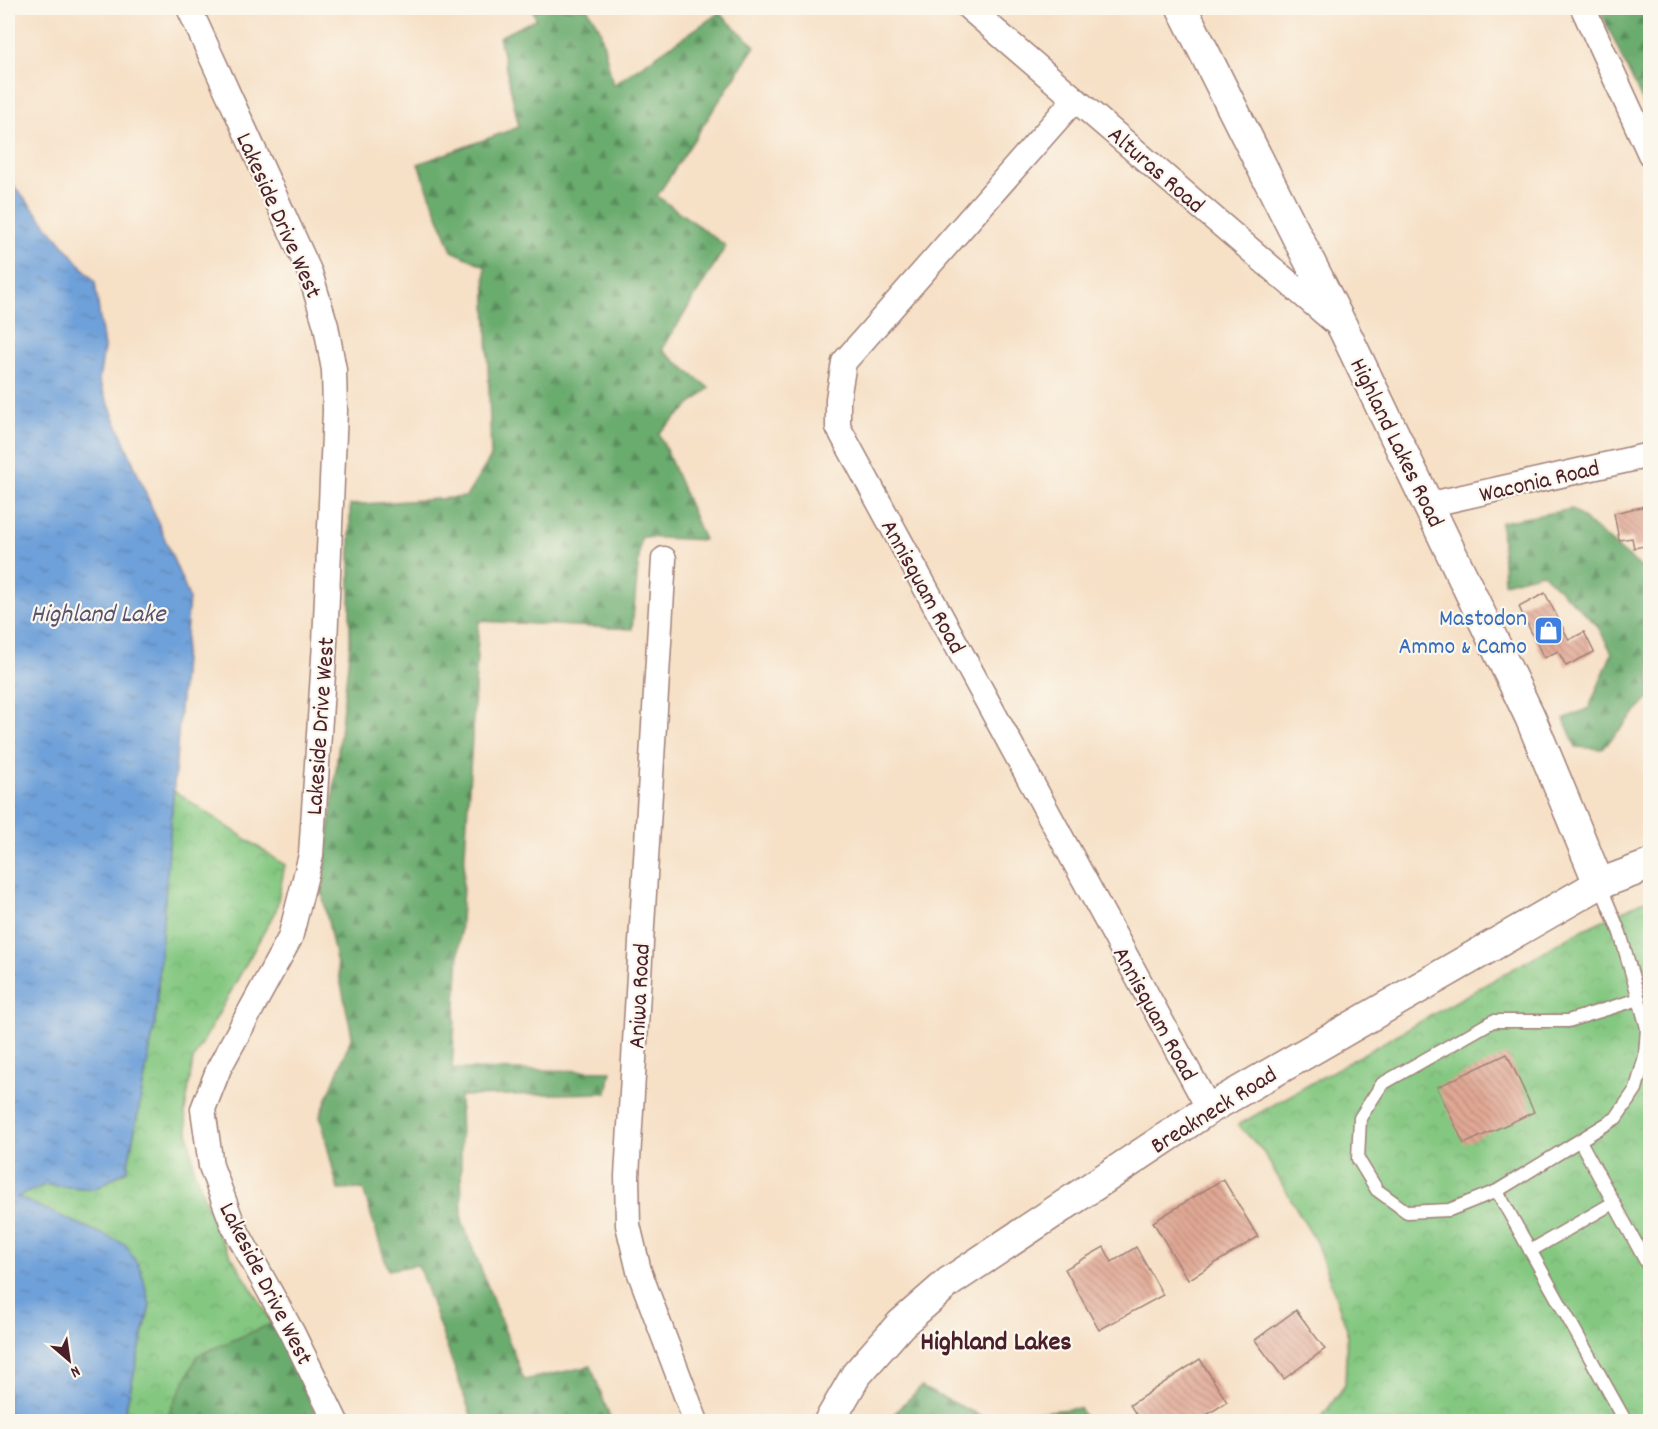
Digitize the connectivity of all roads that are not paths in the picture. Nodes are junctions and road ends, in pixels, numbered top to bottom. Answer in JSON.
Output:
{"nodes":[{"id":1,"x":189,"y":8,"type":"edge"},
{"id":2,"x":969,"y":8,"type":"edge"},
{"id":3,"x":1182,"y":8,"type":"edge"},
{"id":4,"x":1583,"y":8,"type":"edge"},
{"id":5,"x":1075,"y":99,"type":"junction"},
{"id":6,"x":1650,"y":154,"type":"edge"},
{"id":7,"x":1344,"y":330,"type":"junction"},
{"id":8,"x":1650,"y":455,"type":"edge"},
{"id":9,"x":1427,"y":505,"type":"junction"},
{"id":10,"x":664,"y":559,"type":"dead end"},
{"id":11,"x":1650,"y":865,"type":"edge"},
{"id":12,"x":1599,"y":884,"type":"junction"},
{"id":13,"x":1639,"y":999,"type":"junction"},
{"id":14,"x":1209,"y":1109,"type":"junction"},
{"id":15,"x":1580,"y":1141,"type":"junction"},
{"id":16,"x":1497,"y":1191,"type":"junction"},
{"id":17,"x":1613,"y":1203,"type":"junction"},
{"id":18,"x":1530,"y":1251,"type":"junction"},
{"id":19,"x":1650,"y":1269,"type":"edge"},
{"id":20,"x":336,"y":1422,"type":"edge"},
{"id":21,"x":696,"y":1422,"type":"edge"},
{"id":22,"x":829,"y":1422,"type":"edge"},
{"id":23,"x":1626,"y":1422,"type":"edge"}],
"edges":[{"from":1,"to":20,"type":"street","name":"Lakeside Drive West"},
{"from":2,"to":5,"type":"street","name":"Alturas Road"},
{"from":3,"to":7,"type":"street","name":"Highland Lakes Road"},
{"from":4,"to":6,"type":"street"},
{"from":5,"to":7,"type":"street","name":"Alturas Road"},
{"from":5,"to":14,"type":"street","name":"Annisquam Road"},
{"from":7,"to":9,"type":"street","name":"Highland Lakes Road"},
{"from":8,"to":9,"type":"street","name":"Waconia Road"},
{"from":9,"to":12,"type":"street","name":"Highland Lakes Road"},
{"from":10,"to":21,"type":"street","name":"Aniwa Road"},
{"from":11,"to":12,"type":"street","name":"Breakneck Road"},
{"from":12,"to":13,"type":"lane"},
{"from":12,"to":14,"type":"street","name":"Breakneck Road"},
{"from":13,"to":15,"type":"lane"},
{"from":13,"to":16,"type":"lane"},
{"from":14,"to":22,"type":"street","name":"Breakneck Road"},
{"from":15,"to":16,"type":"lane"},
{"from":15,"to":17,"type":"lane"},
{"from":16,"to":18,"type":"lane"},
{"from":17,"to":18,"type":"lane"},
{"from":17,"to":19,"type":"lane"},
{"from":18,"to":23,"type":"lane"}]}
